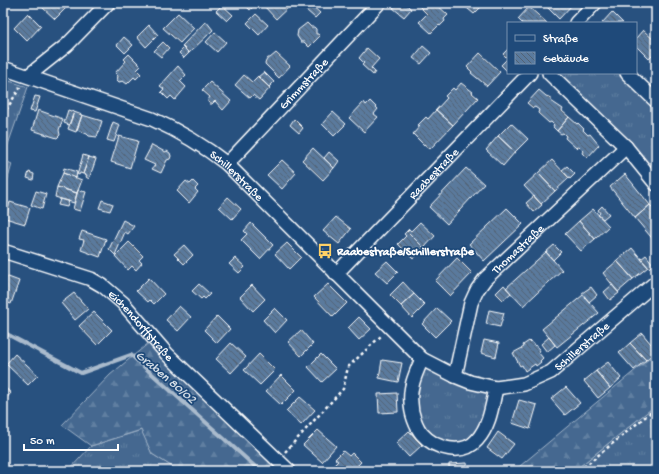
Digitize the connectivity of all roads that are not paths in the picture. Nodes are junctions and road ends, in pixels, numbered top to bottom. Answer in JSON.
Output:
{"nodes":[{"id":1,"x":108,"y":3,"type":"edge"},
{"id":2,"x":379,"y":3,"type":"edge"},
{"id":3,"x":595,"y":3,"type":"edge"},
{"id":4,"x":577,"y":22,"type":"edge"},
{"id":5,"x":3,"y":68,"type":"edge"},
{"id":6,"x":529,"y":74,"type":"edge"},
{"id":7,"x":550,"y":74,"type":"edge"},
{"id":8,"x":628,"y":74,"type":"edge"},
{"id":9,"x":28,"y":76,"type":"junction"},
{"id":10,"x":656,"y":101,"type":"edge"},
{"id":11,"x":626,"y":147,"type":"junction"},
{"id":12,"x":227,"y":164,"type":"junction"},
{"id":13,"x":656,"y":184,"type":"edge"},
{"id":14,"x":3,"y":251,"type":"edge"},
{"id":15,"x":336,"y":274,"type":"junction"},
{"id":16,"x":656,"y":282,"type":"edge"},
{"id":17,"x":422,"y":359,"type":"junction"},
{"id":18,"x":455,"y":376,"type":"junction"},
{"id":19,"x":496,"y":388,"type":"junction"},
{"id":20,"x":289,"y":471,"type":"edge"}],
"edges":[{"from":1,"to":9,"type":"street"},
{"from":2,"to":12,"type":"street","name":"Grimmstraße"},
{"from":3,"to":4,"type":"street"},
{"from":5,"to":9,"type":"street","name":"Schillerstraße"},
{"from":6,"to":15,"type":"street","name":"Raabestraße"},
{"from":7,"to":11,"type":"street"},
{"from":8,"to":10,"type":"street"},
{"from":9,"to":12,"type":"street","name":"Schillerstraße"},
{"from":11,"to":13,"type":"street"},
{"from":11,"to":18,"type":"street","name":"Thomastraße"},
{"from":12,"to":15,"type":"street","name":"Schillerstraße"},
{"from":14,"to":20,"type":"street","name":"Eichendorffstraße"},
{"from":15,"to":17,"type":"street","name":"Schillerstraße"},
{"from":16,"to":19,"type":"street","name":"Schillerstraße"},
{"from":17,"to":18,"type":"street","name":"Schillerstraße"},
{"from":17,"to":19,"type":"street"},
{"from":18,"to":19,"type":"street","name":"Schillerstraße"}]}
